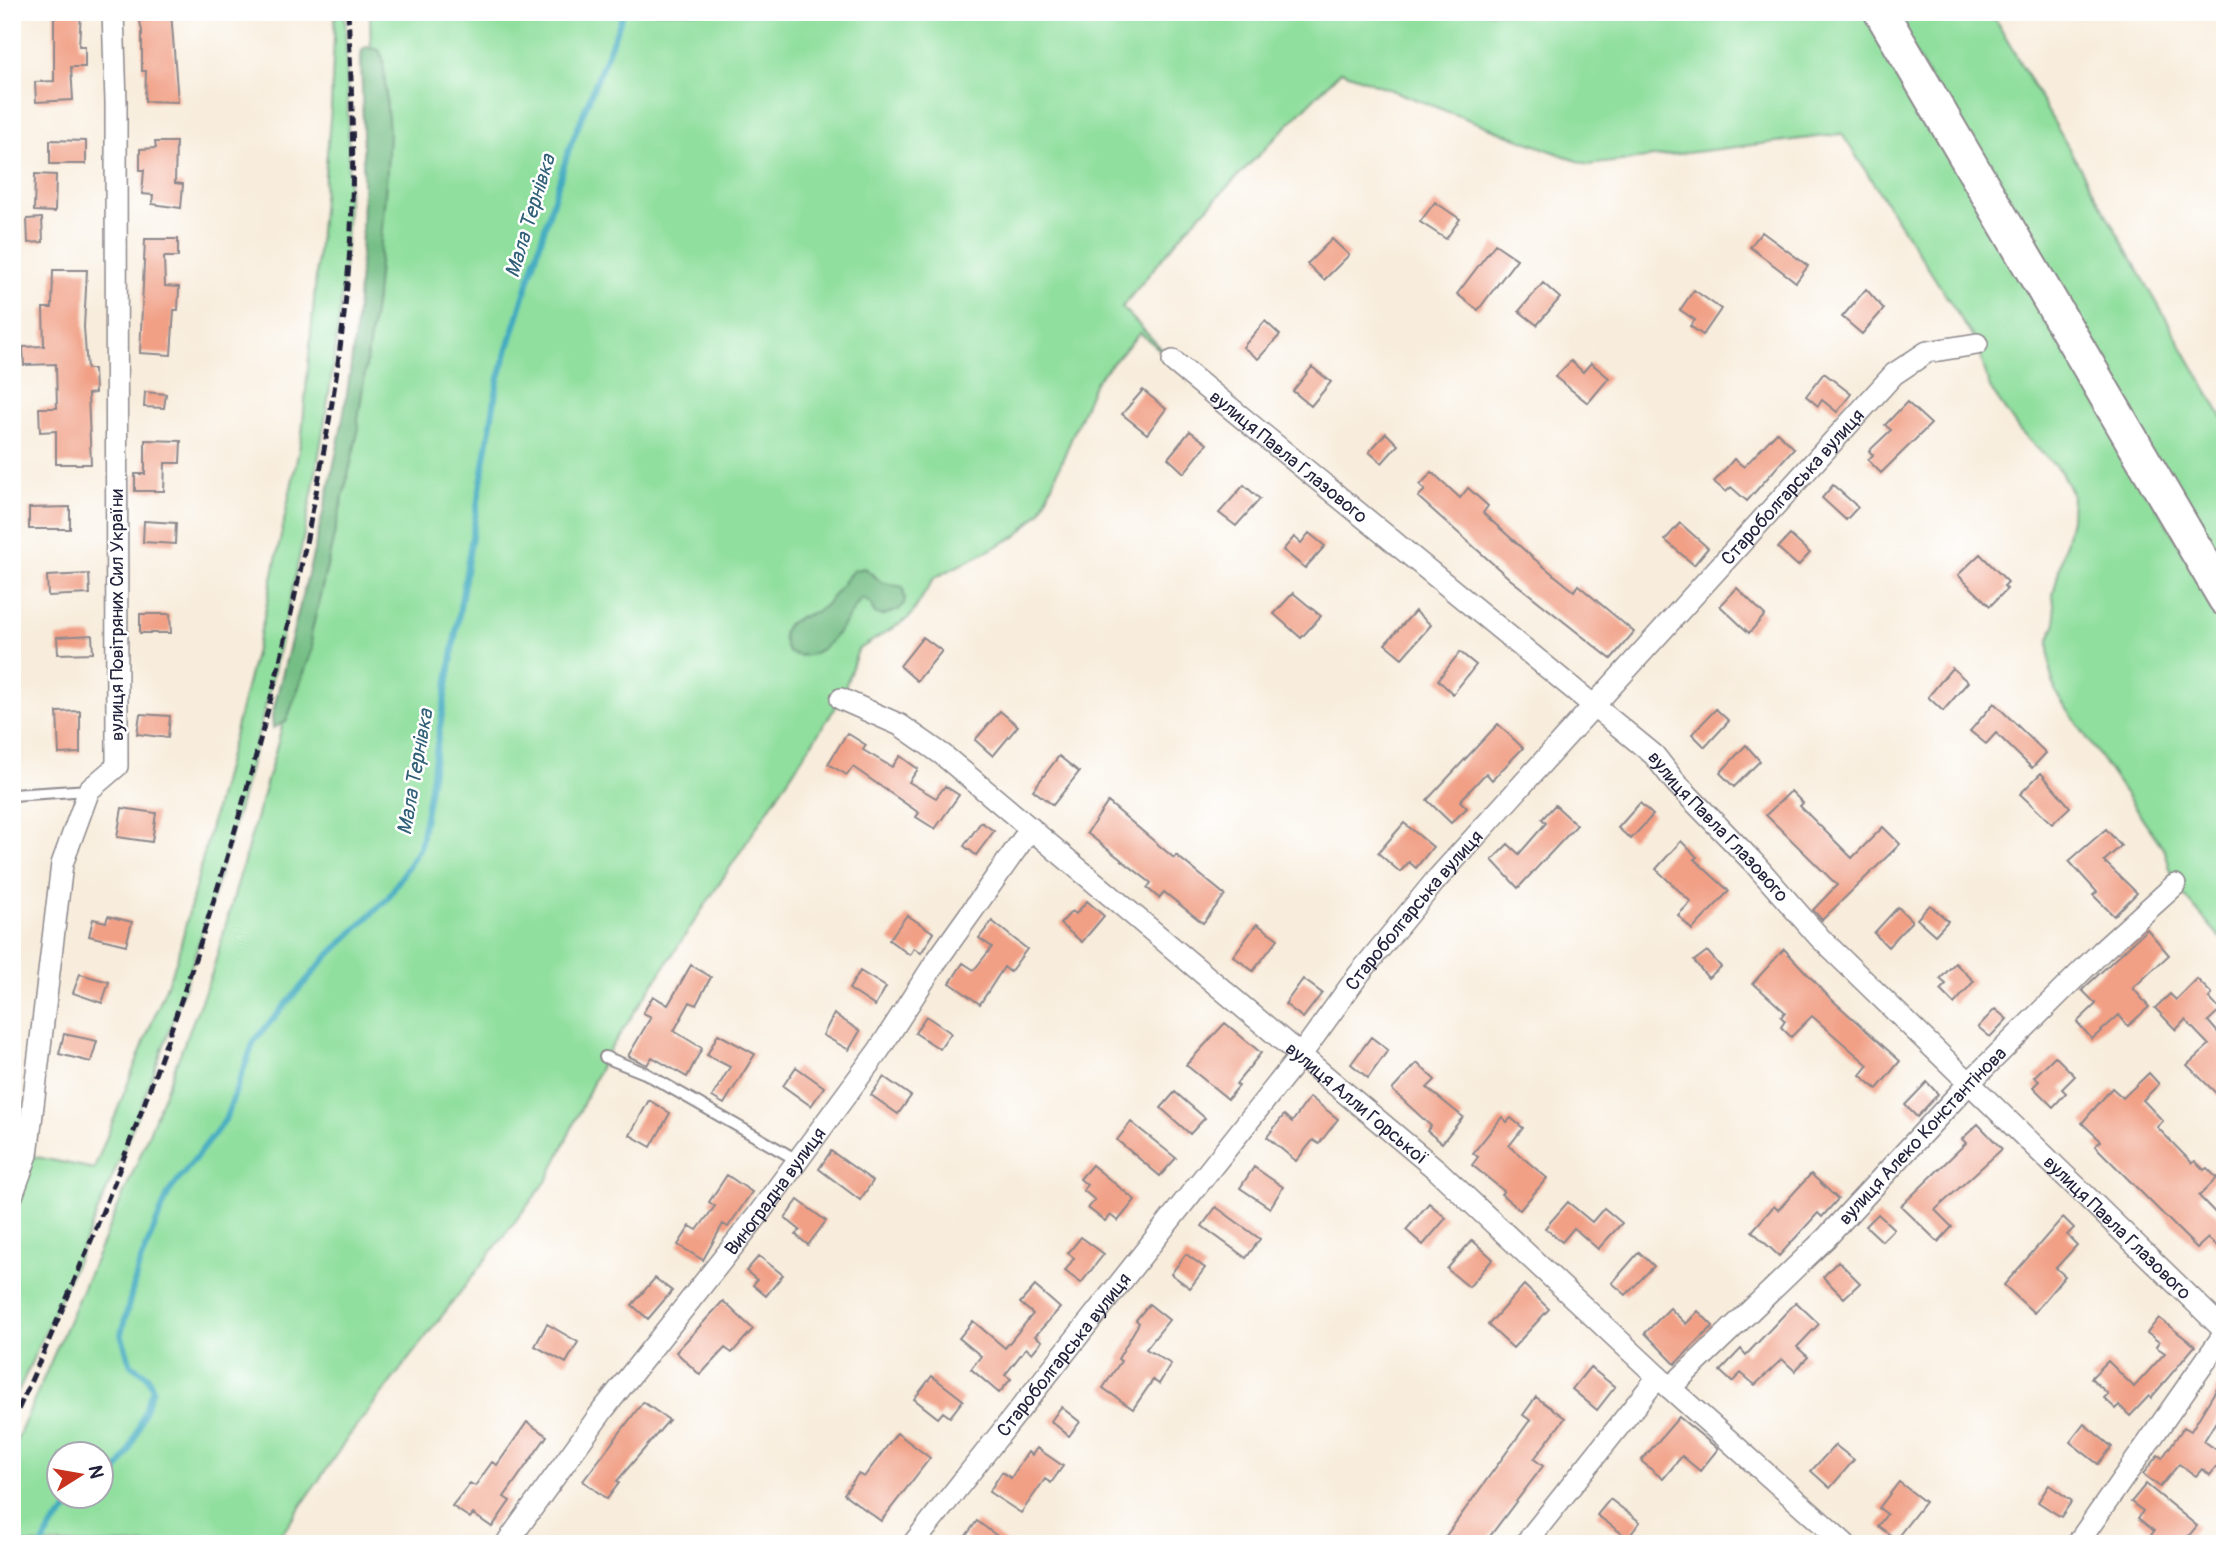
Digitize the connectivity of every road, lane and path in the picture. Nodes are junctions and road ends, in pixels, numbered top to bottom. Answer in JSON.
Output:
{"nodes":[{"id":1,"x":113,"y":12,"type":"edge"},
{"id":2,"x":1881,"y":12,"type":"edge"},
{"id":3,"x":1977,"y":344,"type":"dead end"},
{"id":4,"x":1173,"y":361,"type":"dead end"},
{"id":5,"x":2225,"y":599,"type":"edge"},
{"id":6,"x":841,"y":699,"type":"dead end"},
{"id":7,"x":1592,"y":706,"type":"junction"},
{"id":8,"x":89,"y":790,"type":"junction"},
{"id":9,"x":12,"y":795,"type":"edge"},
{"id":10,"x":1031,"y":828,"type":"junction"},
{"id":11,"x":2175,"y":885,"type":"dead end"},
{"id":12,"x":1300,"y":1056,"type":"junction"},
{"id":13,"x":605,"y":1057,"type":"dead end"},
{"id":14,"x":1970,"y":1082,"type":"junction"},
{"id":15,"x":797,"y":1160,"type":"junction"},
{"id":16,"x":12,"y":1196,"type":"edge"},
{"id":17,"x":2225,"y":1332,"type":"edge"},
{"id":18,"x":1664,"y":1383,"type":"junction"},
{"id":19,"x":1835,"y":1541,"type":"edge"},
{"id":20,"x":506,"y":1544,"type":"edge"},
{"id":21,"x":913,"y":1544,"type":"edge"},
{"id":22,"x":1525,"y":1544,"type":"edge"},
{"id":23,"x":2077,"y":1544,"type":"edge"}],
"edges":[{"from":1,"to":8,"type":"street","name":"вулиця Повітряних Сил України"},
{"from":2,"to":5,"type":"highway"},
{"from":3,"to":7,"type":"street","name":"Староболгарська вулиця"},
{"from":4,"to":7,"type":"street","name":"вулиця Павла Глазового"},
{"from":6,"to":10,"type":"street","name":"вулиця Алли Горської"},
{"from":7,"to":12,"type":"street","name":"Староболгарська вулиця"},
{"from":7,"to":14,"type":"street","name":"вулиця Павла Глазового"},
{"from":8,"to":9,"type":"lane"},
{"from":8,"to":16,"type":"street","name":"вулиця Повітряних Сил України"},
{"from":10,"to":12,"type":"street","name":"вулиця Алли Горської"},
{"from":10,"to":15,"type":"street","name":"Виноградна вулиця"},
{"from":11,"to":14,"type":"street","name":"вулиця Алеко Константінова"},
{"from":12,"to":18,"type":"street","name":"вулиця Алли Горської"},
{"from":12,"to":21,"type":"street","name":"Староболгарська вулиця"},
{"from":13,"to":15,"type":"lane"},
{"from":14,"to":17,"type":"street","name":"вулиця Павла Глазового"},
{"from":14,"to":18,"type":"street","name":"вулиця Алеко Константінова"},
{"from":15,"to":20,"type":"street","name":"Виноградна вулиця"},
{"from":17,"to":23,"type":"street"},
{"from":18,"to":19,"type":"street","name":"вулиця Алли Горської"},
{"from":18,"to":22,"type":"street","name":"вулиця Алеко Константінова"}]}
